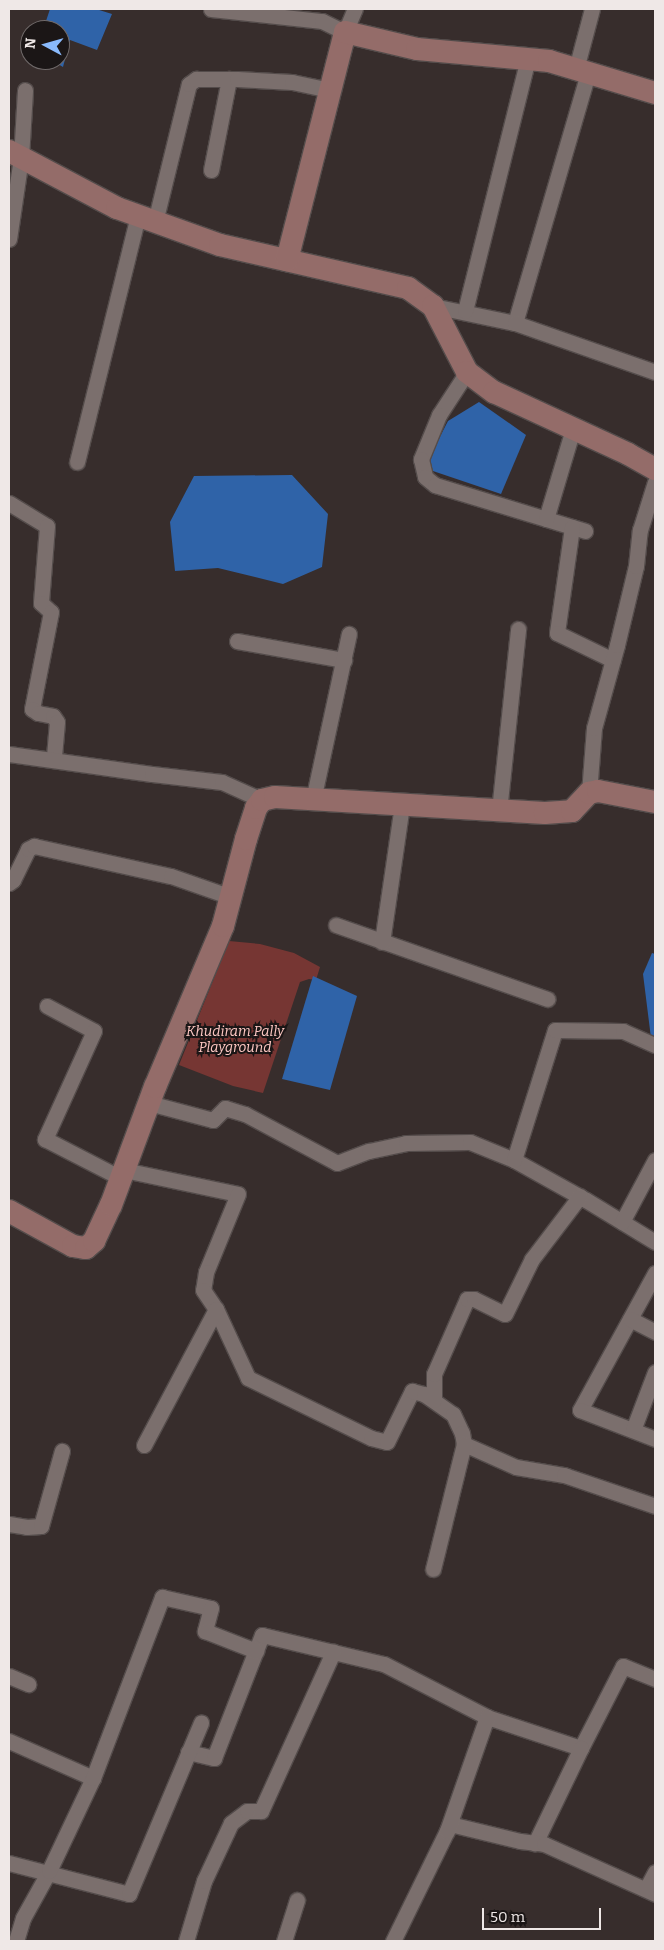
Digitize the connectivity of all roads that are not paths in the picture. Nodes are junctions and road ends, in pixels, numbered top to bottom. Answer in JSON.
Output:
{"nodes":[{"id":1,"x":210,"y":9,"type":"edge"},
{"id":2,"x":355,"y":9,"type":"edge"},
{"id":3,"x":592,"y":9,"type":"edge"},
{"id":4,"x":282,"y":12,"type":"edge"},
{"id":5,"x":345,"y":32,"type":"junction"},
{"id":6,"x":528,"y":59,"type":"junction"},
{"id":7,"x":582,"y":70,"type":"junction"},
{"id":8,"x":229,"y":79,"type":"junction"},
{"id":9,"x":25,"y":90,"type":"dead end"},
{"id":10,"x":329,"y":90,"type":"junction"},
{"id":11,"x":655,"y":93,"type":"edge"},
{"id":12,"x":15,"y":154,"type":"edge"},
{"id":13,"x":211,"y":170,"type":"dead end"},
{"id":14,"x":147,"y":219,"type":"junction"},
{"id":15,"x":9,"y":239,"type":"edge"},
{"id":16,"x":287,"y":260,"type":"junction"},
{"id":17,"x":433,"y":306,"type":"junction"},
{"id":18,"x":465,"y":311,"type":"junction"},
{"id":19,"x":515,"y":322,"type":"junction"},
{"id":20,"x":467,"y":372,"type":"junction"},
{"id":21,"x":655,"y":372,"type":"edge"},
{"id":22,"x":574,"y":429,"type":"junction"},
{"id":23,"x":77,"y":462,"type":"dead end"},
{"id":24,"x":655,"y":469,"type":"edge"},
{"id":25,"x":655,"y":482,"type":"edge"},
{"id":26,"x":9,"y":503,"type":"edge"},
{"id":27,"x":546,"y":519,"type":"junction"},
{"id":28,"x":518,"y":628,"type":"dead end"},
{"id":29,"x":349,"y":634,"type":"dead end"},
{"id":30,"x":237,"y":641,"type":"dead end"},
{"id":31,"x":344,"y":660,"type":"junction"},
{"id":32,"x":613,"y":660,"type":"junction"},
{"id":33,"x":9,"y":754,"type":"edge"},
{"id":34,"x":54,"y":759,"type":"junction"},
{"id":35,"x":588,"y":794,"type":"junction"},
{"id":36,"x":262,"y":800,"type":"junction"},
{"id":37,"x":313,"y":800,"type":"junction"},
{"id":38,"x":655,"y":802,"type":"edge"},
{"id":39,"x":402,"y":805,"type":"junction"},
{"id":40,"x":499,"y":811,"type":"junction"},
{"id":41,"x":9,"y":883,"type":"edge"},
{"id":42,"x":231,"y":897,"type":"junction"},
{"id":43,"x":336,"y":925,"type":"dead end"},
{"id":44,"x":382,"y":942,"type":"junction"},
{"id":45,"x":547,"y":999,"type":"dead end"},
{"id":46,"x":47,"y":1006,"type":"dead end"},
{"id":47,"x":655,"y":1045,"type":"edge"},
{"id":48,"x":149,"y":1104,"type":"junction"},
{"id":49,"x":514,"y":1160,"type":"junction"},
{"id":50,"x":655,"y":1160,"type":"edge"},
{"id":51,"x":123,"y":1174,"type":"junction"},
{"id":52,"x":580,"y":1196,"type":"junction"},
{"id":53,"x":9,"y":1212,"type":"edge"},
{"id":54,"x":622,"y":1222,"type":"junction"},
{"id":55,"x":655,"y":1242,"type":"edge"},
{"id":56,"x":655,"y":1273,"type":"edge"},
{"id":57,"x":216,"y":1309,"type":"junction"},
{"id":58,"x":630,"y":1319,"type":"junction"},
{"id":59,"x":655,"y":1332,"type":"edge"},
{"id":60,"x":655,"y":1372,"type":"edge"},
{"id":61,"x":434,"y":1400,"type":"junction"},
{"id":62,"x":633,"y":1430,"type":"junction"},
{"id":63,"x":655,"y":1439,"type":"edge"},
{"id":64,"x":464,"y":1444,"type":"junction"},
{"id":65,"x":144,"y":1445,"type":"dead end"},
{"id":66,"x":62,"y":1451,"type":"dead end"},
{"id":67,"x":655,"y":1506,"type":"edge"},
{"id":68,"x":9,"y":1524,"type":"edge"},
{"id":69,"x":433,"y":1569,"type":"dead end"},
{"id":70,"x":256,"y":1651,"type":"junction"},
{"id":71,"x":333,"y":1652,"type":"junction"},
{"id":72,"x":9,"y":1676,"type":"edge"},
{"id":73,"x":655,"y":1679,"type":"edge"},
{"id":74,"x":28,"y":1684,"type":"dead end"},
{"id":75,"x":487,"y":1717,"type":"junction"},
{"id":76,"x":201,"y":1723,"type":"dead end"},
{"id":77,"x":9,"y":1741,"type":"edge"},
{"id":78,"x":581,"y":1748,"type":"junction"},
{"id":79,"x":188,"y":1752,"type":"junction"},
{"id":80,"x":93,"y":1778,"type":"junction"},
{"id":81,"x":450,"y":1824,"type":"junction"},
{"id":82,"x":535,"y":1843,"type":"junction"},
{"id":83,"x":9,"y":1863,"type":"edge"},
{"id":84,"x":49,"y":1872,"type":"junction"},
{"id":85,"x":655,"y":1872,"type":"edge"},
{"id":86,"x":650,"y":1892,"type":"edge"},
{"id":87,"x":297,"y":1900,"type":"dead end"},
{"id":88,"x":16,"y":1941,"type":"edge"},
{"id":89,"x":186,"y":1941,"type":"edge"},
{"id":90,"x":284,"y":1941,"type":"edge"},
{"id":91,"x":393,"y":1941,"type":"edge"}],
"edges":[{"from":1,"to":4,"type":"street"},
{"from":2,"to":5,"type":"street"},
{"from":3,"to":7,"type":"street"},
{"from":4,"to":5,"type":"street"},
{"from":5,"to":6,"type":"street"},
{"from":5,"to":10,"type":"street"},
{"from":6,"to":7,"type":"street"},
{"from":6,"to":18,"type":"street"},
{"from":7,"to":11,"type":"street"},
{"from":7,"to":19,"type":"street"},
{"from":8,"to":10,"type":"street"},
{"from":8,"to":13,"type":"street"},
{"from":8,"to":14,"type":"street"},
{"from":9,"to":12,"type":"street"},
{"from":10,"to":16,"type":"street"},
{"from":12,"to":14,"type":"street"},
{"from":12,"to":15,"type":"street"},
{"from":14,"to":16,"type":"street"},
{"from":14,"to":23,"type":"street"},
{"from":16,"to":17,"type":"street"},
{"from":17,"to":18,"type":"street"},
{"from":17,"to":20,"type":"street"},
{"from":18,"to":19,"type":"street"},
{"from":19,"to":21,"type":"street"},
{"from":20,"to":22,"type":"street"},
{"from":20,"to":27,"type":"street"},
{"from":22,"to":24,"type":"street"},
{"from":22,"to":27,"type":"street"},
{"from":25,"to":32,"type":"street"},
{"from":26,"to":34,"type":"street"},
{"from":27,"to":32,"type":"street"},
{"from":28,"to":40,"type":"street"},
{"from":29,"to":31,"type":"street"},
{"from":30,"to":31,"type":"street"},
{"from":31,"to":37,"type":"street"},
{"from":32,"to":35,"type":"street"},
{"from":33,"to":34,"type":"street"},
{"from":34,"to":36,"type":"street"},
{"from":35,"to":38,"type":"street"},
{"from":35,"to":40,"type":"street"},
{"from":36,"to":37,"type":"street"},
{"from":36,"to":42,"type":"street"},
{"from":37,"to":39,"type":"street"},
{"from":39,"to":40,"type":"street"},
{"from":39,"to":44,"type":"street"},
{"from":41,"to":42,"type":"street"},
{"from":42,"to":48,"type":"street"},
{"from":43,"to":44,"type":"street"},
{"from":44,"to":45,"type":"street"},
{"from":46,"to":51,"type":"street"},
{"from":47,"to":49,"type":"street"},
{"from":48,"to":49,"type":"street"},
{"from":48,"to":51,"type":"street"},
{"from":49,"to":52,"type":"street"},
{"from":50,"to":54,"type":"street"},
{"from":51,"to":53,"type":"street"},
{"from":51,"to":57,"type":"street"},
{"from":52,"to":54,"type":"street"},
{"from":52,"to":61,"type":"street"},
{"from":54,"to":55,"type":"street"},
{"from":56,"to":58,"type":"street"},
{"from":57,"to":61,"type":"street"},
{"from":57,"to":65,"type":"street"},
{"from":58,"to":59,"type":"street"},
{"from":58,"to":62,"type":"street"},
{"from":60,"to":62,"type":"street"},
{"from":61,"to":64,"type":"street"},
{"from":62,"to":63,"type":"street"},
{"from":64,"to":67,"type":"street"},
{"from":64,"to":69,"type":"street"},
{"from":66,"to":68,"type":"street"},
{"from":70,"to":71,"type":"street"},
{"from":70,"to":79,"type":"street"},
{"from":70,"to":80,"type":"street"},
{"from":71,"to":75,"type":"street"},
{"from":71,"to":89,"type":"street"},
{"from":72,"to":74,"type":"street"},
{"from":73,"to":78,"type":"street"},
{"from":75,"to":78,"type":"street"},
{"from":75,"to":81,"type":"street"},
{"from":76,"to":79,"type":"street"},
{"from":77,"to":80,"type":"street"},
{"from":78,"to":82,"type":"street"},
{"from":79,"to":84,"type":"street"},
{"from":80,"to":84,"type":"street"},
{"from":81,"to":82,"type":"street"},
{"from":81,"to":91,"type":"street"},
{"from":82,"to":86,"type":"street"},
{"from":83,"to":84,"type":"street"},
{"from":84,"to":88,"type":"street"},
{"from":85,"to":86,"type":"street"},
{"from":87,"to":90,"type":"street"}]}
